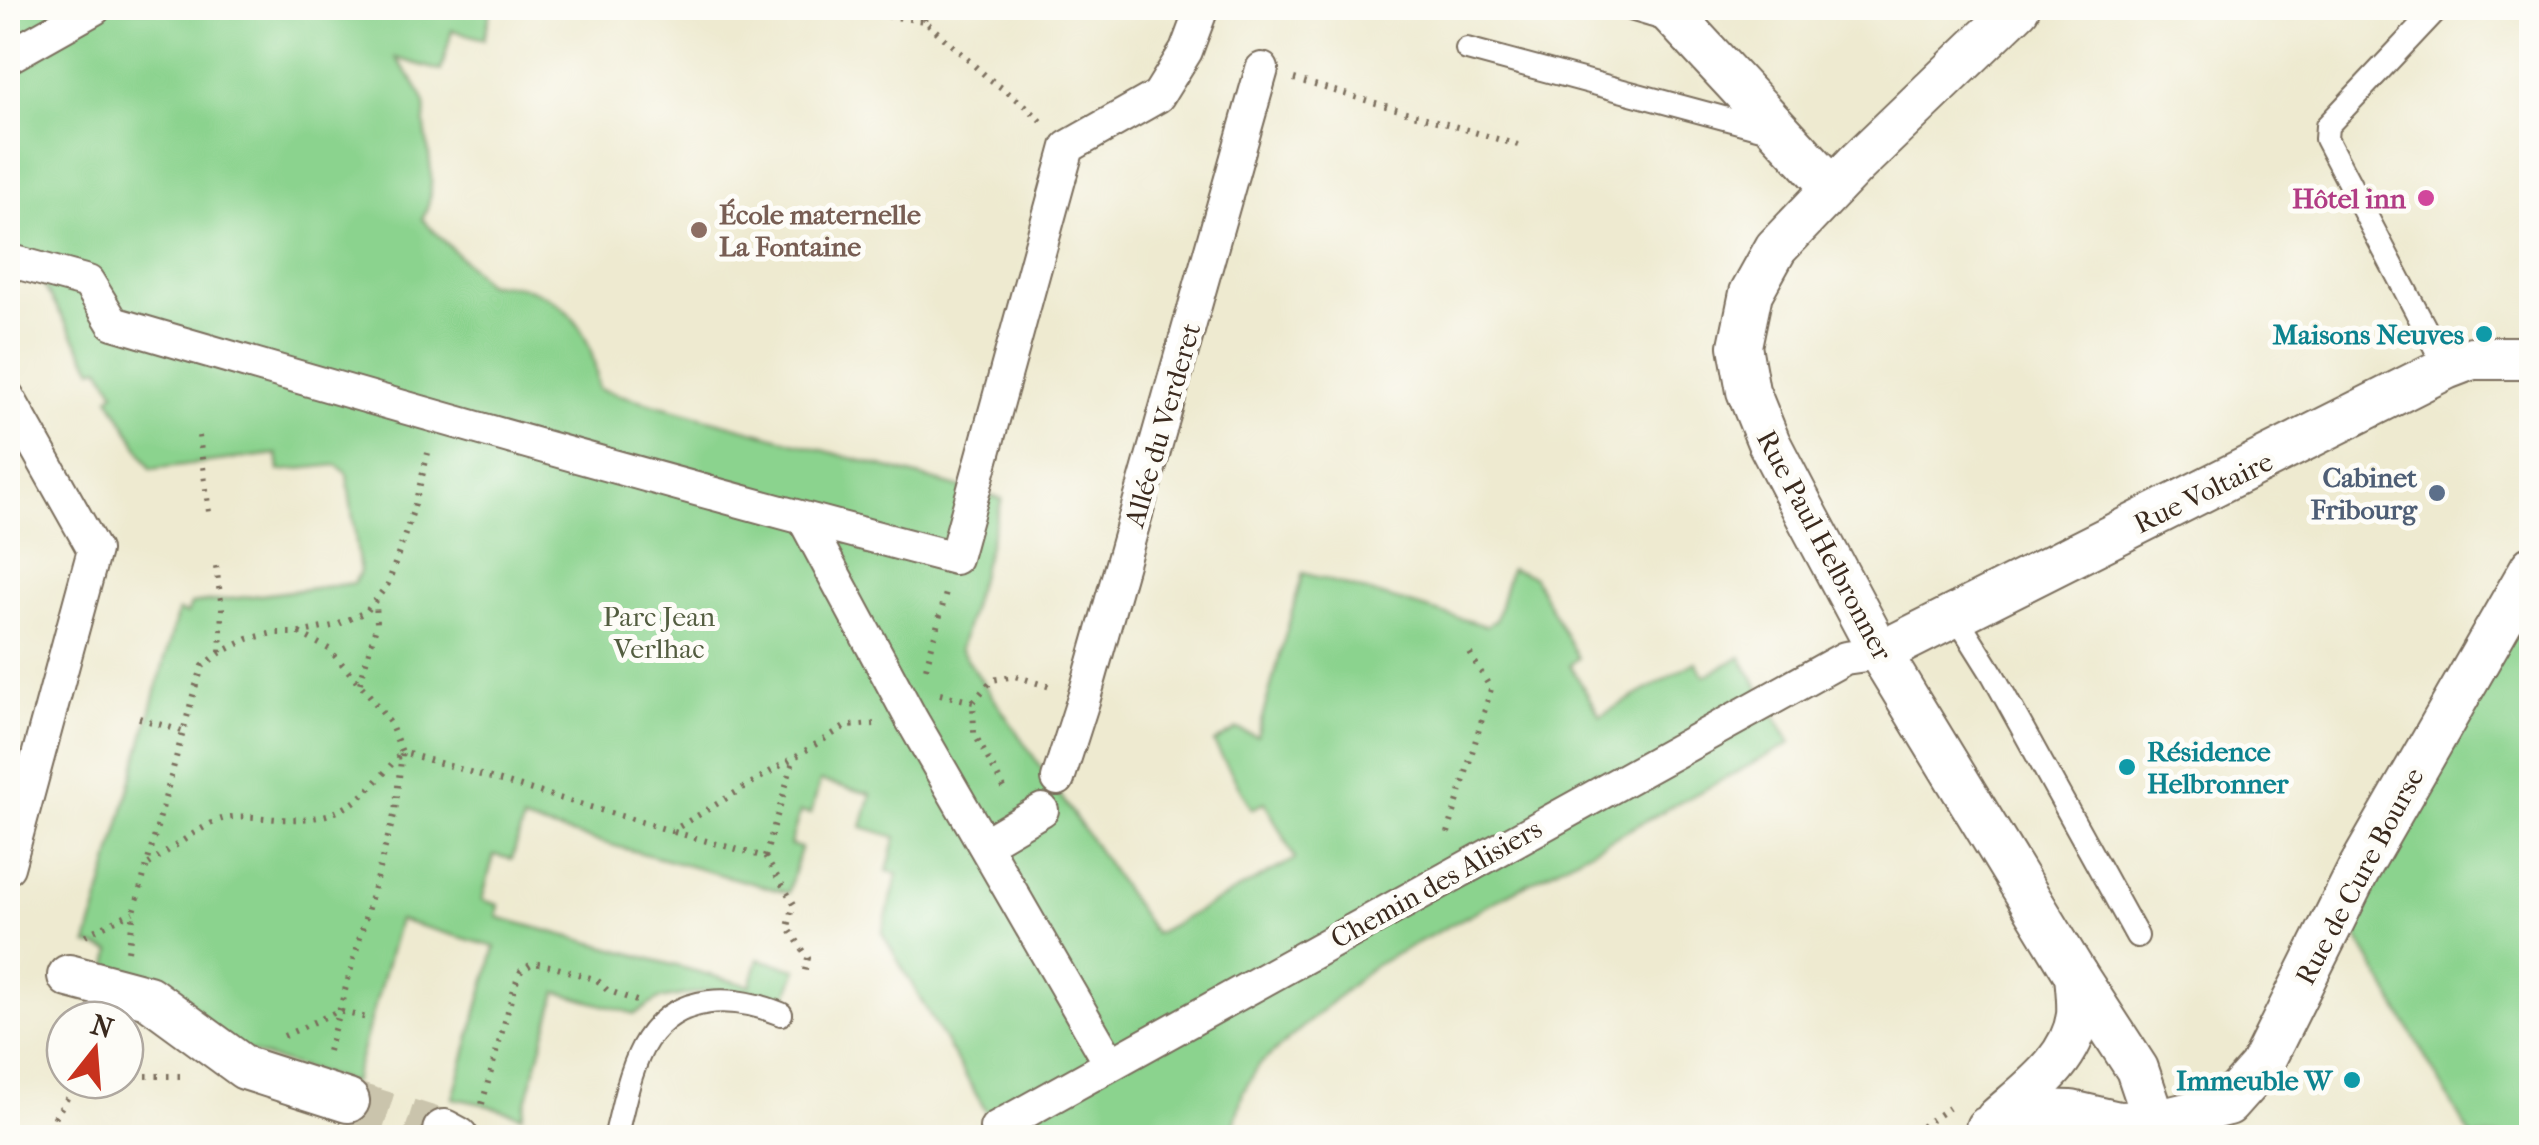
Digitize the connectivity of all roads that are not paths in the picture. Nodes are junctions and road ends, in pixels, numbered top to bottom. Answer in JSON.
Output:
{"nodes":[{"id":1,"x":95,"y":8,"type":"edge"},
{"id":2,"x":1202,"y":8,"type":"edge"},
{"id":3,"x":1627,"y":8,"type":"edge"},
{"id":4,"x":2018,"y":8,"type":"edge"},
{"id":5,"x":2438,"y":8,"type":"edge"},
{"id":6,"x":1674,"y":16,"type":"edge"},
{"id":7,"x":1467,"y":48,"type":"dead end"},
{"id":8,"x":8,"y":57,"type":"edge"},
{"id":9,"x":1262,"y":69,"type":"road end"},
{"id":10,"x":1783,"y":134,"type":"junction"},
{"id":11,"x":1833,"y":188,"type":"junction"},
{"id":12,"x":8,"y":260,"type":"edge"},
{"id":13,"x":2532,"y":358,"type":"edge"},
{"id":14,"x":2446,"y":368,"type":"junction"},
{"id":15,"x":8,"y":397,"type":"edge"},
{"id":16,"x":804,"y":519,"type":"junction"},
{"id":17,"x":2532,"y":566,"type":"edge"},
{"id":18,"x":1956,"y":616,"type":"junction"},
{"id":19,"x":1880,"y":653,"type":"junction"},
{"id":20,"x":1058,"y":779,"type":"dead end"},
{"id":21,"x":1032,"y":816,"type":"road end"},
{"id":22,"x":984,"y":844,"type":"junction"},
{"id":23,"x":8,"y":867,"type":"edge"},
{"id":24,"x":2137,"y":936,"type":"dead end"},
{"id":25,"x":74,"y":957,"type":"road end"},
{"id":26,"x":2076,"y":975,"type":"junction"},
{"id":27,"x":781,"y":1014,"type":"dead end"},
{"id":28,"x":1110,"y":1063,"type":"junction"},
{"id":29,"x":333,"y":1096,"type":"tunnel mouth"},
{"id":30,"x":996,"y":1128,"type":"dead end"},
{"id":31,"x":2155,"y":1130,"type":"edge"},
{"id":32,"x":1979,"y":1133,"type":"edge"},
{"id":33,"x":614,"y":1138,"type":"edge"}],
"edges":[{"from":1,"to":8,"type":"street"},
{"from":2,"to":16,"type":"street"},
{"from":3,"to":6,"type":"lane"},
{"from":4,"to":11,"type":"street","name":"Rue Paul Helbronner"},
{"from":5,"to":14,"type":"lane"},
{"from":6,"to":10,"type":"street"},
{"from":7,"to":10,"type":"lane"},
{"from":9,"to":20,"type":"street","name":"Allée du Verderet"},
{"from":10,"to":11,"type":"street"},
{"from":11,"to":19,"type":"street","name":"Rue Paul Helbronner"},
{"from":12,"to":16,"type":"street"},
{"from":13,"to":14,"type":"street","name":"Rue Voltaire"},
{"from":14,"to":18,"type":"street","name":"Rue Voltaire"},
{"from":15,"to":23,"type":"street"},
{"from":16,"to":22,"type":"street"},
{"from":17,"to":31,"type":"street","name":"Rue de Cure Bourse"},
{"from":18,"to":19,"type":"street","name":"Rue Voltaire"},
{"from":18,"to":24,"type":"lane"},
{"from":19,"to":26,"type":"street","name":"Rue Paul Helbronner"},
{"from":19,"to":28,"type":"street","name":"Chemin des Alisiers"},
{"from":21,"to":22,"type":"street"},
{"from":22,"to":28,"type":"street"},
{"from":25,"to":29,"type":"street"},
{"from":26,"to":31,"type":"street","name":"Rue Paul Helbronner"},
{"from":26,"to":32,"type":"street"},
{"from":27,"to":33,"type":"lane"},
{"from":28,"to":30,"type":"street","name":"Chemin des Alisiers"},
{"from":31,"to":32,"type":"street","name":"Rue de Cure Bourse"}]}
